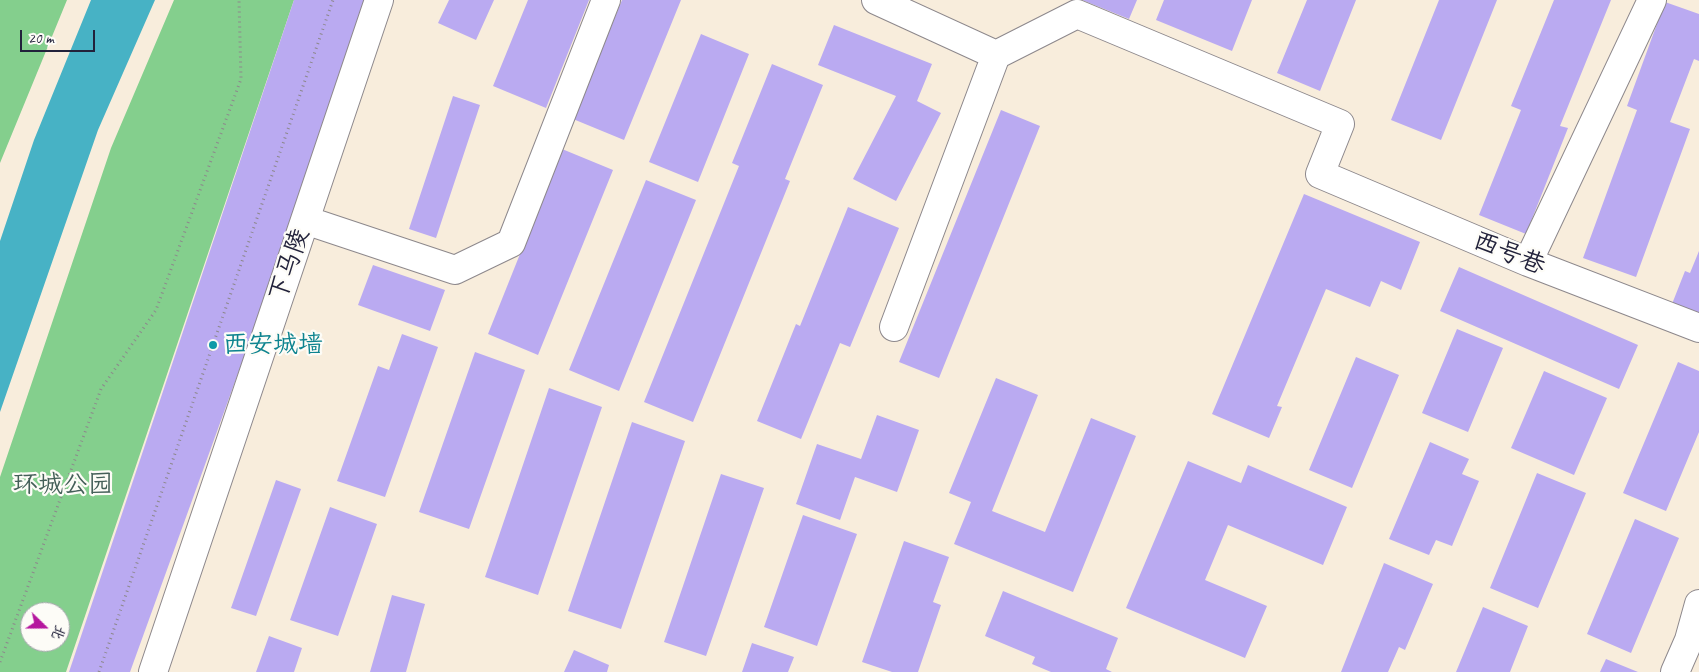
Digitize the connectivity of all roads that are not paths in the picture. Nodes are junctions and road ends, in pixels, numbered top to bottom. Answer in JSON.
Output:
{"nodes":[{"id":1,"x":379,"y":0,"type":"edge"},
{"id":2,"x":606,"y":0,"type":"edge"},
{"id":3,"x":876,"y":0,"type":"edge"},
{"id":4,"x":1652,"y":0,"type":"edge"},
{"id":5,"x":996,"y":56,"type":"junction"},
{"id":6,"x":305,"y":220,"type":"junction"},
{"id":7,"x":1528,"y":262,"type":"junction"},
{"id":8,"x":894,"y":327,"type":"dead end"},
{"id":9,"x":1699,"y":328,"type":"edge"},
{"id":10,"x":1699,"y":604,"type":"edge"},
{"id":11,"x":1694,"y":641,"type":"edge"},
{"id":12,"x":153,"y":672,"type":"edge"},
{"id":13,"x":1675,"y":672,"type":"edge"}],
"edges":[{"from":1,"to":6,"type":"street","name":"下马陵"},
{"from":2,"to":6,"type":"street"},
{"from":3,"to":5,"type":"street"},
{"from":4,"to":7,"type":"street"},
{"from":5,"to":7,"type":"street","name":"西号巷"},
{"from":5,"to":8,"type":"street"},
{"from":6,"to":12,"type":"street","name":"下马陵"},
{"from":7,"to":9,"type":"street","name":"西号巷"},
{"from":10,"to":11,"type":"street"},
{"from":11,"to":13,"type":"street"}]}
